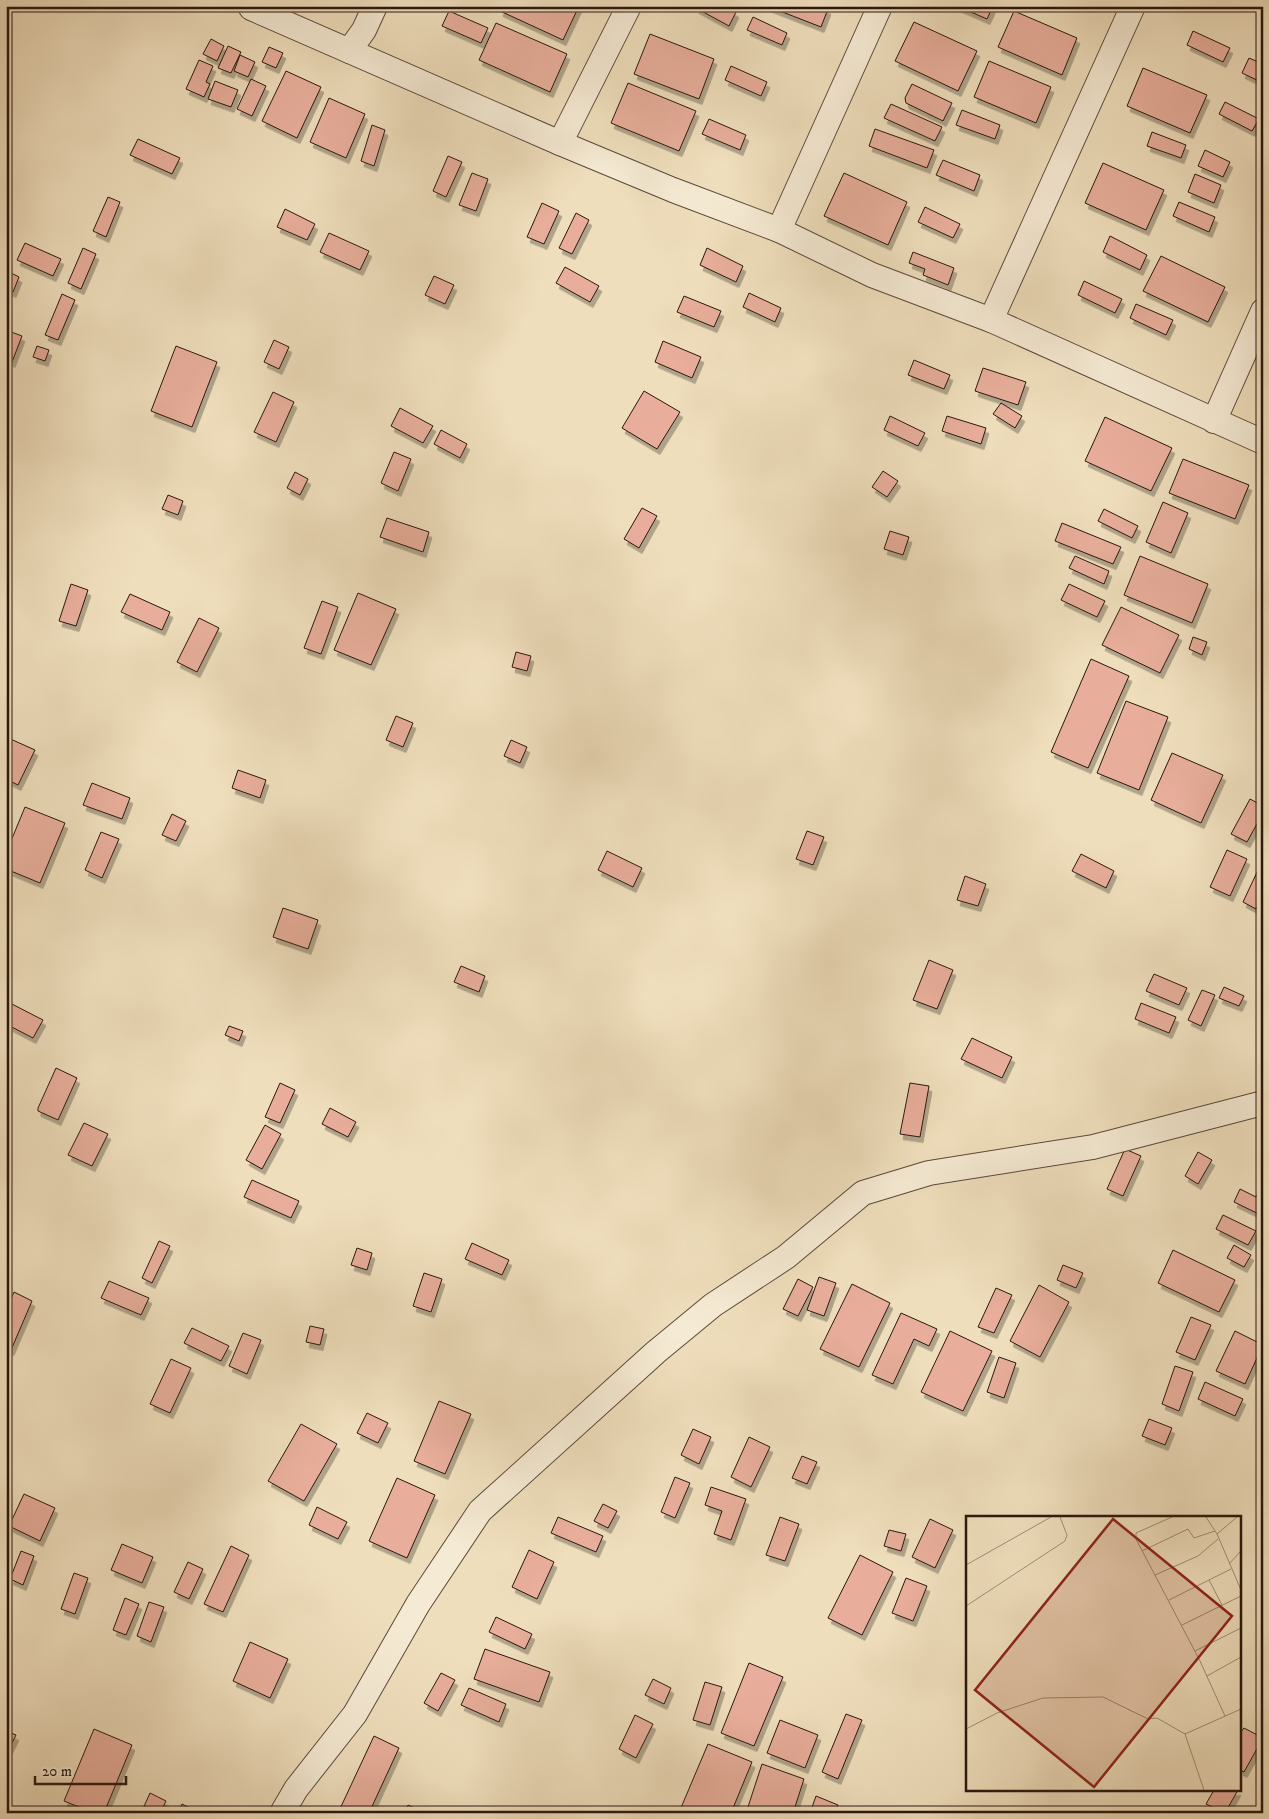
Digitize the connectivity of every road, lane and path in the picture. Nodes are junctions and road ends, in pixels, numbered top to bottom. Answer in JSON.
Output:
{"nodes":[{"id":1,"x":250,"y":6,"type":"edge"},
{"id":2,"x":375,"y":6,"type":"edge"},
{"id":3,"x":629,"y":6,"type":"edge"},
{"id":4,"x":880,"y":6,"type":"edge"},
{"id":5,"x":1133,"y":6,"type":"edge"},
{"id":6,"x":349,"y":51,"type":"junction"},
{"id":7,"x":560,"y":143,"type":"junction"},
{"id":8,"x":779,"y":230,"type":"junction"},
{"id":9,"x":1263,"y":312,"type":"edge"},
{"id":10,"x":991,"y":320,"type":"junction"},
{"id":11,"x":1214,"y":422,"type":"junction"},
{"id":12,"x":1263,"y":442,"type":"edge"},
{"id":13,"x":1263,"y":1104,"type":"edge"},
{"id":14,"x":282,"y":1813,"type":"edge"}],
"edges":[{"from":1,"to":6,"type":"street"},
{"from":2,"to":6,"type":"street"},
{"from":3,"to":7,"type":"street"},
{"from":4,"to":8,"type":"street"},
{"from":5,"to":10,"type":"street"},
{"from":6,"to":7,"type":"street"},
{"from":7,"to":8,"type":"street"},
{"from":8,"to":10,"type":"street"},
{"from":9,"to":11,"type":"street"},
{"from":10,"to":11,"type":"street"},
{"from":11,"to":12,"type":"street"},
{"from":13,"to":14,"type":"street"}]}
